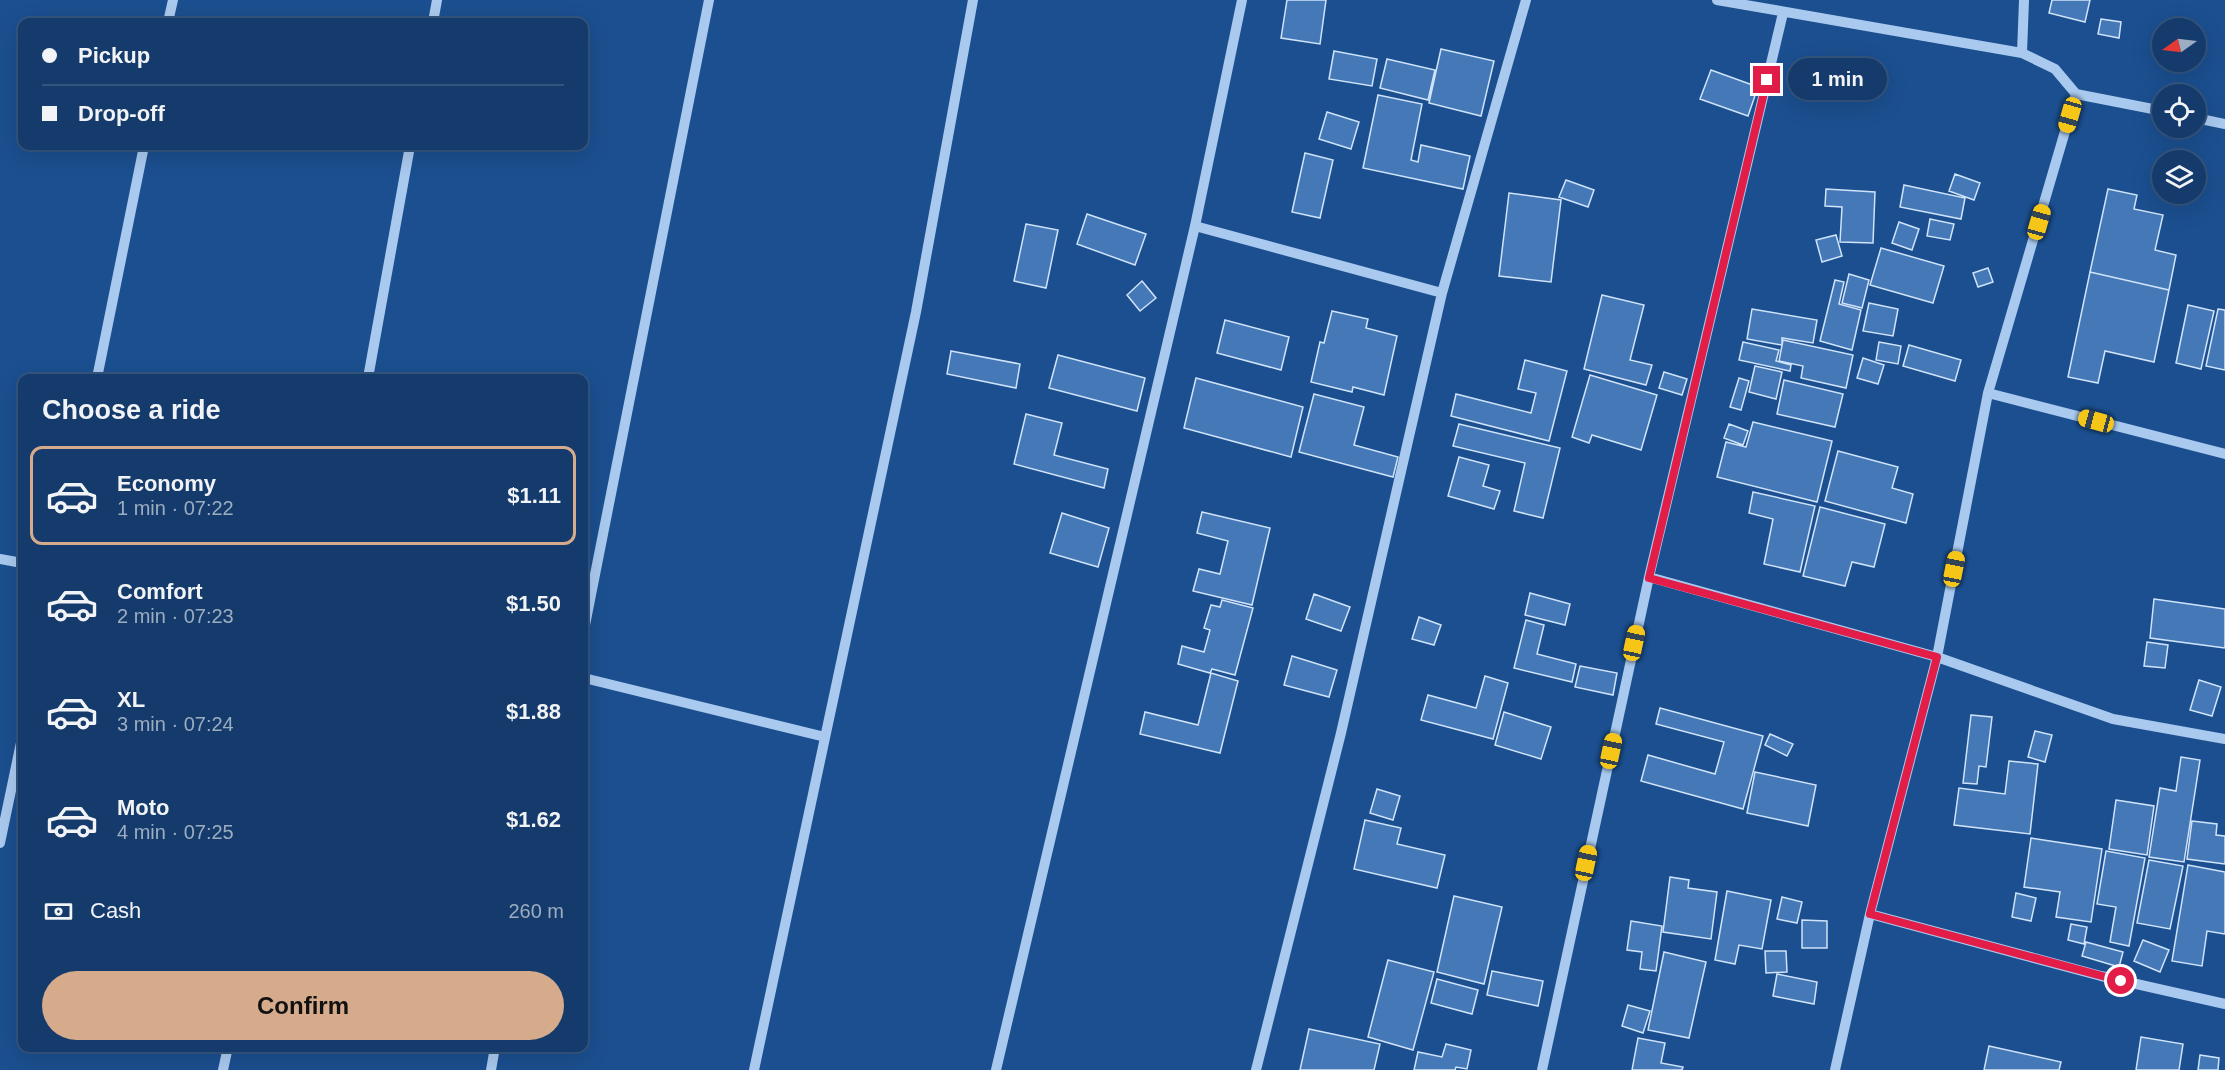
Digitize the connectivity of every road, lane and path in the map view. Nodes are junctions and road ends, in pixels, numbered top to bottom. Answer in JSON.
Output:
{"nodes":[{"id":1,"x":173,"y":0,"type":"edge"},
{"id":2,"x":437,"y":0,"type":"edge"},
{"id":3,"x":709,"y":0,"type":"edge"},
{"id":4,"x":973,"y":0,"type":"edge"},
{"id":5,"x":1242,"y":0,"type":"edge"},
{"id":6,"x":1526,"y":0,"type":"edge"},
{"id":7,"x":1717,"y":0,"type":"edge"},
{"id":8,"x":2024,"y":0,"type":"edge"},
{"id":9,"x":1783,"y":13,"type":"junction"},
{"id":10,"x":169,"y":18,"type":"edge"},
{"id":11,"x":434,"y":18,"type":"edge"},
{"id":12,"x":2022,"y":53,"type":"junction"},
{"id":13,"x":2076,"y":94,"type":"junction"},
{"id":14,"x":2152,"y":109,"type":"edge"},
{"id":15,"x":2206,"y":120,"type":"edge"},
{"id":16,"x":2225,"y":124,"type":"edge"},
{"id":17,"x":143,"y":150,"type":"edge"},
{"id":18,"x":409,"y":150,"type":"edge"},
{"id":19,"x":1195,"y":226,"type":"junction"},
{"id":20,"x":1442,"y":293,"type":"junction"},
{"id":21,"x":98,"y":374,"type":"edge"},
{"id":22,"x":369,"y":374,"type":"edge"},
{"id":23,"x":1988,"y":393,"type":"junction"},
{"id":24,"x":2225,"y":454,"type":"edge"},
{"id":25,"x":0,"y":559,"type":"edge"},
{"id":26,"x":18,"y":562,"type":"edge"},
{"id":27,"x":1649,"y":578,"type":"junction"},
{"id":28,"x":588,"y":610,"type":"edge"},
{"id":29,"x":1937,"y":657,"type":"junction"},
{"id":30,"x":588,"y":679,"type":"edge"},
{"id":31,"x":825,"y":737,"type":"junction"},
{"id":32,"x":2225,"y":739,"type":"edge"},
{"id":33,"x":18,"y":757,"type":"edge"},
{"id":34,"x":0,"y":843,"type":"edge"},
{"id":35,"x":1870,"y":914,"type":"junction"},
{"id":36,"x":2225,"y":1004,"type":"edge"},
{"id":37,"x":227,"y":1052,"type":"edge"},
{"id":38,"x":494,"y":1052,"type":"edge"},
{"id":39,"x":223,"y":1070,"type":"edge"},
{"id":40,"x":491,"y":1070,"type":"edge"},
{"id":41,"x":754,"y":1070,"type":"edge"},
{"id":42,"x":996,"y":1070,"type":"edge"},
{"id":43,"x":1256,"y":1070,"type":"edge"},
{"id":44,"x":1542,"y":1070,"type":"edge"},
{"id":45,"x":1835,"y":1070,"type":"edge"}],
"edges":[{"from":1,"to":10,"type":"street"},
{"from":2,"to":11,"type":"street"},
{"from":3,"to":28,"type":"street"},
{"from":4,"to":31,"type":"street"},
{"from":5,"to":19,"type":"street"},
{"from":6,"to":20,"type":"street"},
{"from":7,"to":9,"type":"street"},
{"from":8,"to":12,"type":"street"},
{"from":9,"to":12,"type":"street"},
{"from":9,"to":27,"type":"street"},
{"from":12,"to":13,"type":"street"},
{"from":13,"to":14,"type":"street"},
{"from":13,"to":23,"type":"street"},
{"from":15,"to":16,"type":"street"},
{"from":17,"to":21,"type":"street"},
{"from":18,"to":22,"type":"street"},
{"from":19,"to":20,"type":"street"},
{"from":19,"to":42,"type":"street"},
{"from":20,"to":43,"type":"street"},
{"from":23,"to":24,"type":"street"},
{"from":23,"to":29,"type":"street"},
{"from":25,"to":26,"type":"street"},
{"from":27,"to":29,"type":"street"},
{"from":27,"to":44,"type":"street"},
{"from":29,"to":32,"type":"street"},
{"from":29,"to":35,"type":"street"},
{"from":30,"to":31,"type":"street"},
{"from":31,"to":41,"type":"street"},
{"from":33,"to":34,"type":"street"},
{"from":35,"to":36,"type":"street"},
{"from":35,"to":45,"type":"street"},
{"from":37,"to":39,"type":"street"},
{"from":38,"to":40,"type":"street"}]}
